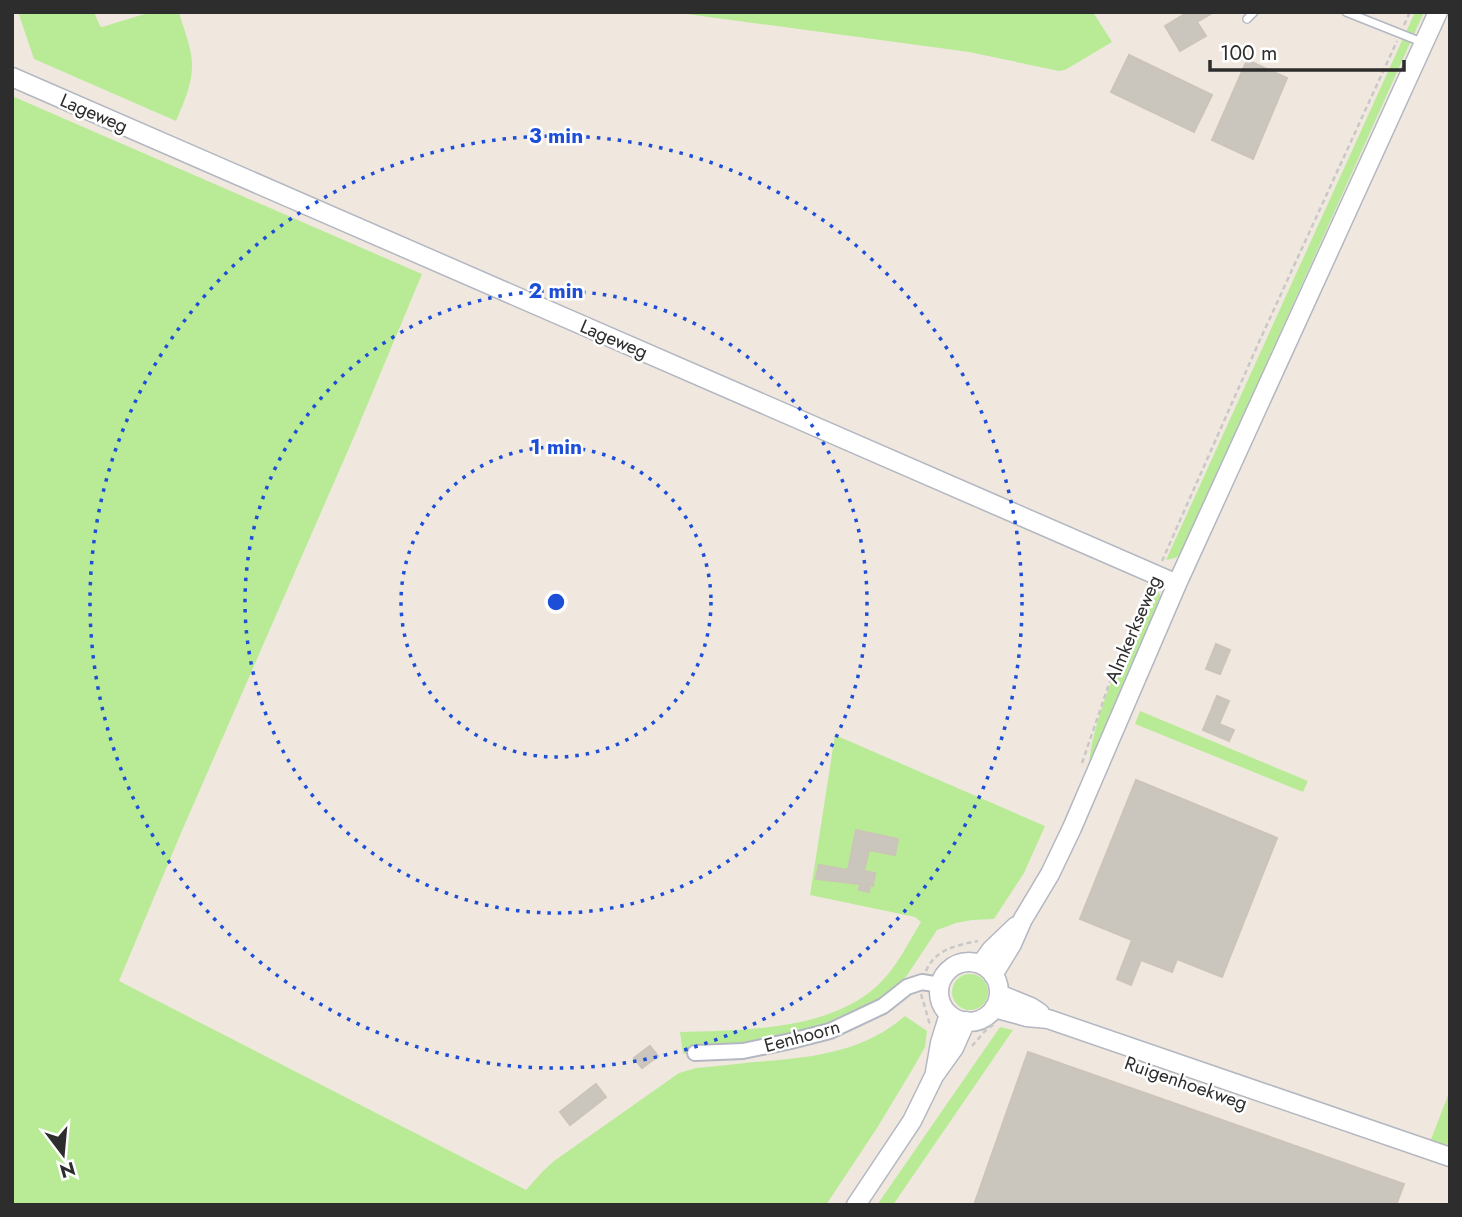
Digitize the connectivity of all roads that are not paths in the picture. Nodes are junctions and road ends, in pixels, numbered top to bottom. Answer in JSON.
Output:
{"nodes":[{"id":1,"x":1254,"y":12,"type":"edge"},
{"id":2,"x":1346,"y":12,"type":"edge"},
{"id":3,"x":1438,"y":12,"type":"edge"},
{"id":4,"x":1247,"y":19,"type":"dead end"},
{"id":5,"x":1424,"y":44,"type":"junction"},
{"id":6,"x":12,"y":77,"type":"edge"},
{"id":7,"x":1177,"y":584,"type":"junction"},
{"id":8,"x":987,"y":970,"type":"junction"},
{"id":9,"x":931,"y":983,"type":"junction"},
{"id":10,"x":997,"y":1008,"type":"junction"},
{"id":11,"x":957,"y":1018,"type":"junction"},
{"id":12,"x":695,"y":1053,"type":"dead end"},
{"id":13,"x":1450,"y":1157,"type":"edge"},
{"id":14,"x":856,"y":1205,"type":"edge"}],
"edges":[{"from":1,"to":4,"type":"lane"},
{"from":2,"to":5,"type":"lane"},
{"from":3,"to":5,"type":"street","name":"Almkerkseweg"},
{"from":5,"to":7,"type":"street","name":"Almkerkseweg"},
{"from":6,"to":7,"type":"street","name":"Lageweg"},
{"from":7,"to":8,"type":"street","name":"Almkerkseweg"},
{"from":8,"to":9,"type":"street"},
{"from":8,"to":10,"type":"street"},
{"from":9,"to":11,"type":"street"},
{"from":9,"to":12,"type":"street","name":"Eenhoorn"},
{"from":10,"to":11,"type":"street"},
{"from":10,"to":13,"type":"street","name":"Ruigenhoekweg"},
{"from":11,"to":14,"type":"street"}]}
